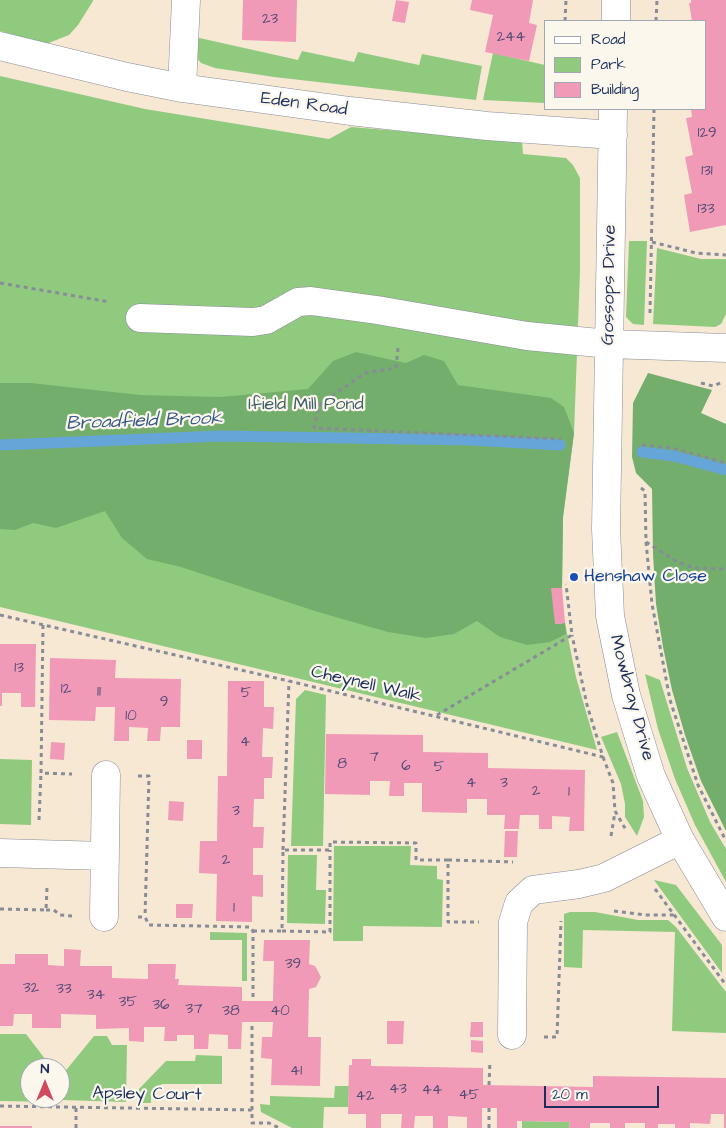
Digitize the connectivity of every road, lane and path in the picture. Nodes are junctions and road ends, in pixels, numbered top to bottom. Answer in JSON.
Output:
{"nodes":[{"id":1,"x":186,"y":0,"type":"edge"},
{"id":2,"x":566,"y":0,"type":"edge"},
{"id":3,"x":616,"y":0,"type":"edge"},
{"id":4,"x":657,"y":0,"type":"edge"},
{"id":5,"x":565,"y":20,"type":"edge"},
{"id":6,"x":616,"y":20,"type":"edge"},
{"id":7,"x":656,"y":20,"type":"edge"},
{"id":8,"x":0,"y":46,"type":"edge"},
{"id":9,"x":182,"y":88,"type":"junction"},
{"id":10,"x":654,"y":110,"type":"edge"},
{"id":11,"x":613,"y":122,"type":"edge"},
{"id":12,"x":652,"y":242,"type":"junction"},
{"id":13,"x":726,"y":255,"type":"edge"},
{"id":14,"x":0,"y":283,"type":"edge"},
{"id":15,"x":402,"y":315,"type":"junction"},
{"id":16,"x":140,"y":318,"type":"joint"},
{"id":17,"x":609,"y":344,"type":"junction"},
{"id":18,"x":646,"y":345,"type":"junction"},
{"id":19,"x":726,"y":348,"type":"edge"},
{"id":20,"x":561,"y":439,"type":"dead end"},
{"id":21,"x":642,"y":445,"type":"dead end"},
{"id":22,"x":726,"y":463,"type":"edge"},
{"id":23,"x":607,"y":469,"type":"joint"},
{"id":24,"x":639,"y":486,"type":"dead end"},
{"id":25,"x":646,"y":542,"type":"junction"},
{"id":26,"x":726,"y":569,"type":"edge"},
{"id":27,"x":566,"y":584,"type":"dead end"},
{"id":28,"x":0,"y":615,"type":"edge"},
{"id":29,"x":572,"y":635,"type":"junction"},
{"id":30,"x":289,"y":681,"type":"junction"},
{"id":31,"x":436,"y":716,"type":"junction"},
{"id":32,"x":106,"y":775,"type":"dead end"},
{"id":33,"x":680,"y":840,"type":"junction"},
{"id":34,"x":726,"y":841,"type":"edge"},
{"id":35,"x":283,"y":850,"type":"junction"},
{"id":36,"x":330,"y":850,"type":"junction"},
{"id":37,"x":0,"y":854,"type":"edge"},
{"id":38,"x":105,"y":856,"type":"junction"},
{"id":39,"x":561,"y":886,"type":"junction"},
{"id":40,"x":46,"y":910,"type":"dead end"},
{"id":41,"x":726,"y":916,"type":"edge"},
{"id":42,"x":104,"y":917,"type":"junction"},
{"id":43,"x":514,"y":922,"type":"junction"},
{"id":44,"x":253,"y":931,"type":"junction"},
{"id":45,"x":282,"y":931,"type":"junction"},
{"id":46,"x":252,"y":1001,"type":"dead end"},
{"id":47,"x":252,"y":1022,"type":"dead end"},
{"id":48,"x":512,"y":1035,"type":"joint"},
{"id":49,"x":0,"y":1106,"type":"edge"},
{"id":50,"x":76,"y":1108,"type":"junction"},
{"id":51,"x":489,"y":1108,"type":"dead end"},
{"id":52,"x":252,"y":1110,"type":"junction"},
{"id":53,"x":76,"y":1128,"type":"edge"},
{"id":54,"x":279,"y":1128,"type":"edge"},
{"id":55,"x":489,"y":1128,"type":"edge"}],
"edges":[{"from":1,"to":9,"type":"street"},
{"from":2,"to":5,"type":"path"},
{"from":3,"to":6,"type":"street"},
{"from":4,"to":7,"type":"path"},
{"from":8,"to":9,"type":"street","name":"Eden Road"},
{"from":9,"to":11,"type":"street","name":"Eden Road"},
{"from":10,"to":12,"type":"path"},
{"from":11,"to":17,"type":"street","name":"Gossops Drive"},
{"from":12,"to":13,"type":"path"},
{"from":12,"to":18,"type":"path"},
{"from":14,"to":16,"type":"path"},
{"from":15,"to":16,"type":"street"},
{"from":15,"to":17,"type":"street"},
{"from":15,"to":20,"type":"path"},
{"from":17,"to":18,"type":"street"},
{"from":17,"to":23,"type":"street","name":"Gossops Drive"},
{"from":18,"to":19,"type":"street"},
{"from":21,"to":22,"type":"path"},
{"from":23,"to":33,"type":"street","name":"Mowbray Drive"},
{"from":24,"to":25,"type":"path"},
{"from":25,"to":26,"type":"path"},
{"from":25,"to":34,"type":"path"},
{"from":27,"to":29,"type":"path"},
{"from":28,"to":30,"type":"path","name":"Cheynell Walk"},
{"from":29,"to":31,"type":"path"},
{"from":29,"to":31,"type":"path","name":"Cheynell Walk"},
{"from":30,"to":31,"type":"path","name":"Cheynell Walk"},
{"from":30,"to":35,"type":"path"},
{"from":32,"to":38,"type":"street"},
{"from":33,"to":39,"type":"street"},
{"from":33,"to":41,"type":"street","name":"Mowbray Drive"},
{"from":35,"to":36,"type":"path"},
{"from":35,"to":45,"type":"path"},
{"from":36,"to":43,"type":"path"},
{"from":36,"to":45,"type":"path"},
{"from":37,"to":38,"type":"street"},
{"from":38,"to":42,"type":"street"},
{"from":39,"to":43,"type":"street"},
{"from":39,"to":48,"type":"path"},
{"from":40,"to":42,"type":"path"},
{"from":42,"to":44,"type":"path"},
{"from":43,"to":48,"type":"street"},
{"from":44,"to":45,"type":"path"},
{"from":44,"to":46,"type":"path"},
{"from":47,"to":52,"type":"path"},
{"from":49,"to":50,"type":"path","name":"Apsley Court"},
{"from":50,"to":52,"type":"path","name":"Apsley Court"},
{"from":50,"to":53,"type":"path"},
{"from":51,"to":55,"type":"path"},
{"from":52,"to":54,"type":"path"}]}
